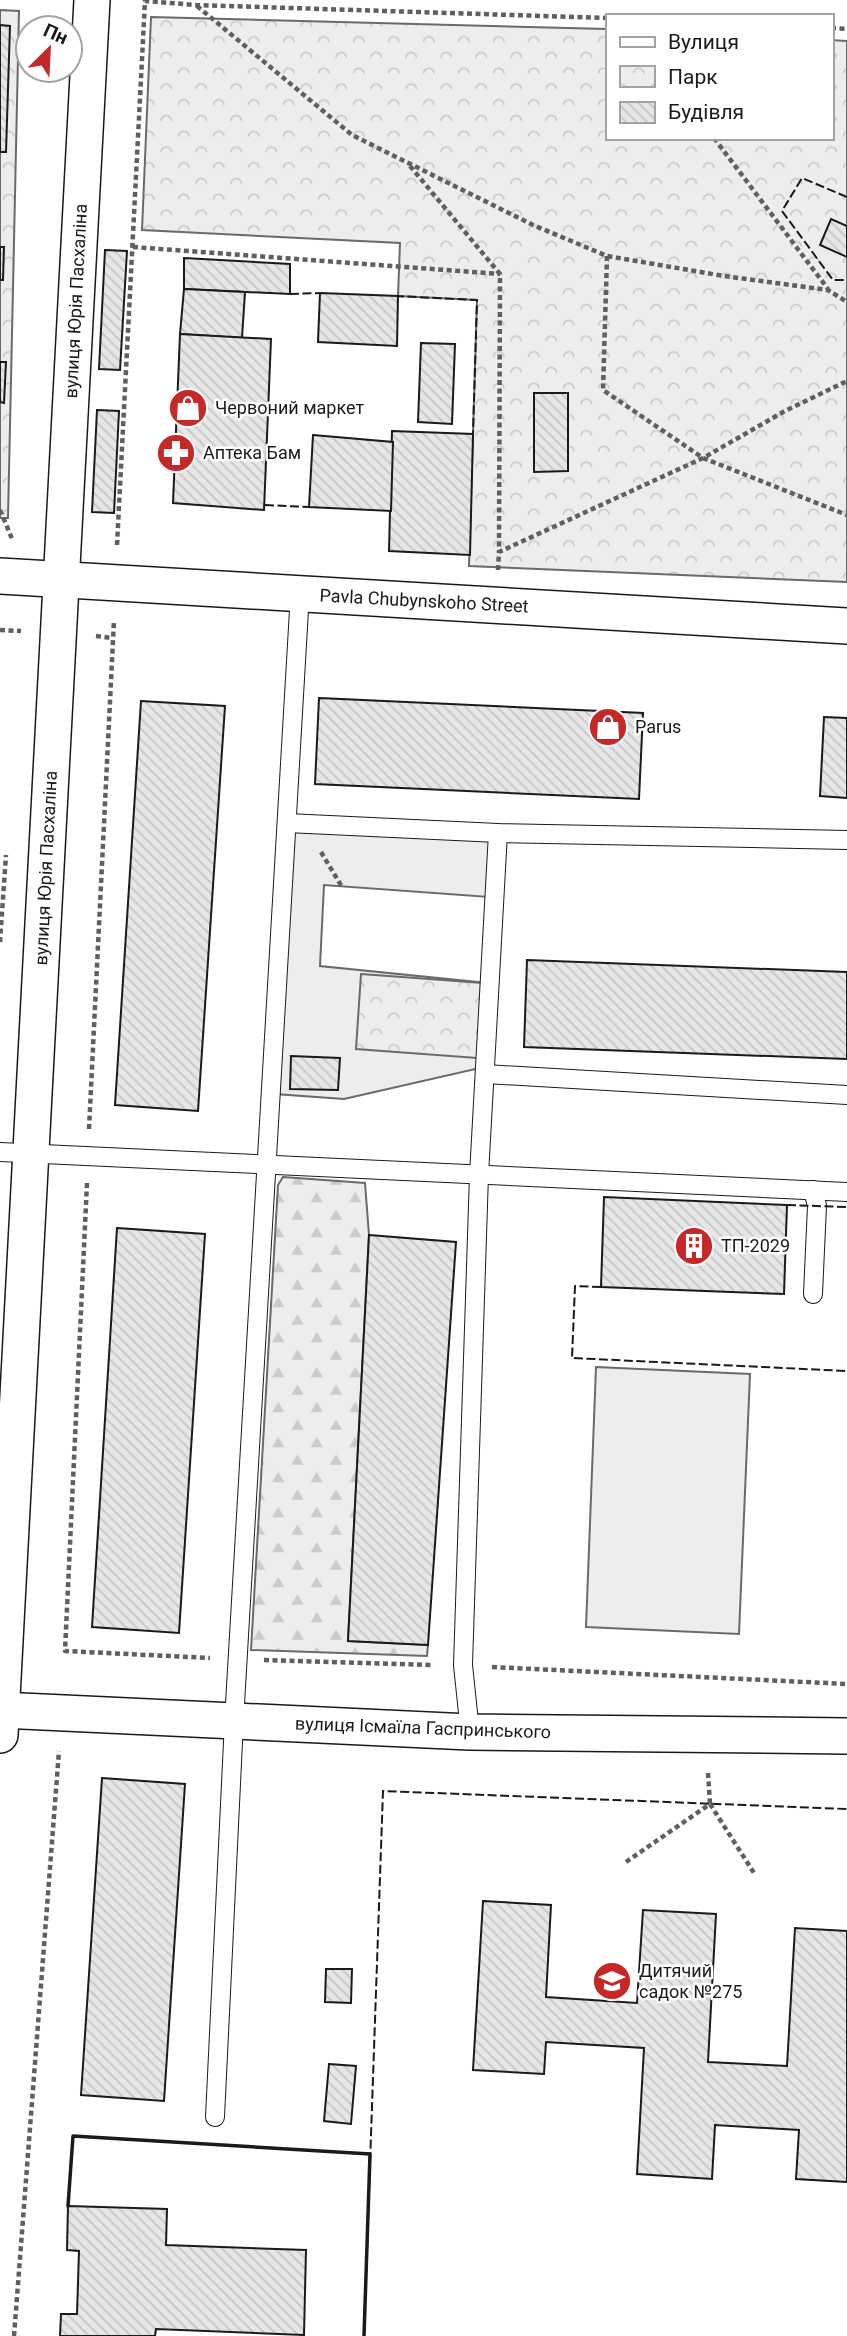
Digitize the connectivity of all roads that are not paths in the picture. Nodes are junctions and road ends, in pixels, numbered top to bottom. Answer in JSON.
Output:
{"nodes":[{"id":1,"x":92,"y":0,"type":"edge"},
{"id":2,"x":0,"y":576,"type":"edge"},
{"id":3,"x":61,"y":579,"type":"junction"},
{"id":4,"x":300,"y":593,"type":"junction"},
{"id":5,"x":847,"y":626,"type":"edge"},
{"id":6,"x":286,"y":823,"type":"junction"},
{"id":7,"x":498,"y":833,"type":"junction"},
{"id":8,"x":847,"y":840,"type":"edge"},
{"id":9,"x":485,"y":1074,"type":"junction"},
{"id":10,"x":847,"y":1095,"type":"edge"},
{"id":11,"x":16,"y":1153,"type":"edge"},
{"id":12,"x":267,"y":1166,"type":"junction"},
{"id":13,"x":479,"y":1175,"type":"junction"},
{"id":14,"x":813,"y":1190,"type":"junction"},
{"id":15,"x":847,"y":1192,"type":"edge"},
{"id":16,"x":813,"y":1294,"type":"dead end"},
{"id":17,"x":0,"y":1718,"type":"edge"},
{"id":18,"x":234,"y":1721,"type":"junction"},
{"id":19,"x":470,"y":1732,"type":"junction"},
{"id":20,"x":847,"y":1736,"type":"edge"},
{"id":21,"x":215,"y":2117,"type":"dead end"}],
"edges":[{"from":1,"to":3,"type":"street","name":"вулиця Юрія Пасхаліна"},
{"from":2,"to":3,"type":"street","name":"Pavla Chubynskoho Street"},
{"from":3,"to":4,"type":"street","name":"Pavla Chubynskoho Street"},
{"from":3,"to":11,"type":"street","name":"вулиця Юрія Пасхаліна"},
{"from":4,"to":5,"type":"street","name":"Pavla Chubynskoho Street"},
{"from":4,"to":6,"type":"lane"},
{"from":6,"to":7,"type":"lane"},
{"from":6,"to":12,"type":"lane"},
{"from":7,"to":8,"type":"lane"},
{"from":7,"to":9,"type":"lane"},
{"from":9,"to":10,"type":"lane"},
{"from":9,"to":13,"type":"lane"},
{"from":11,"to":12,"type":"lane"},
{"from":11,"to":17,"type":"street","name":"вулиця Юрія Пасхаліна"},
{"from":12,"to":13,"type":"lane"},
{"from":12,"to":18,"type":"lane"},
{"from":13,"to":14,"type":"lane"},
{"from":13,"to":19,"type":"lane"},
{"from":14,"to":15,"type":"lane"},
{"from":14,"to":16,"type":"lane"},
{"from":17,"to":18,"type":"street","name":"вулиця Ісмаїла Гаспринського"},
{"from":18,"to":19,"type":"street","name":"вулиця Ісмаїла Гаспринського"},
{"from":18,"to":21,"type":"lane"},
{"from":19,"to":20,"type":"street","name":"вулиця Ісмаїла Гаспринського"}]}
